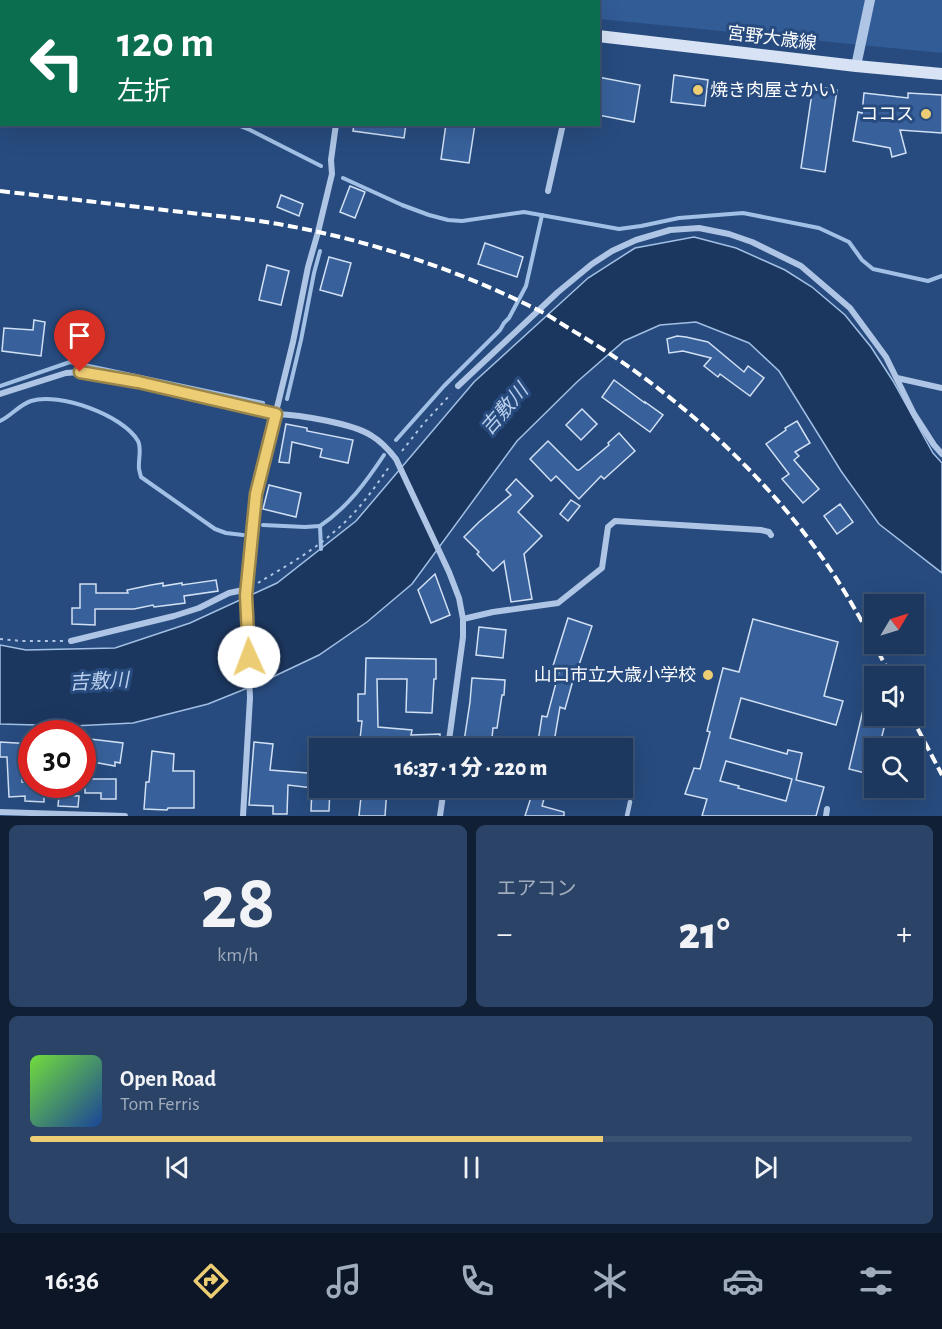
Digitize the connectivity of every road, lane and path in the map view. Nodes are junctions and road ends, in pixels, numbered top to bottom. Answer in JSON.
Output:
{"nodes":[{"id":1,"x":870,"y":0,"type":"edge"},
{"id":2,"x":600,"y":36,"type":"edge"},
{"id":3,"x":856,"y":66,"type":"junction"},
{"id":4,"x":942,"y":74,"type":"edge"},
{"id":5,"x":336,"y":126,"type":"edge"},
{"id":6,"x":563,"y":126,"type":"edge"},
{"id":7,"x":548,"y":191,"type":"dead end"},
{"id":8,"x":897,"y":378,"type":"junction"},
{"id":9,"x":458,"y":386,"type":"joint"},
{"id":10,"x":942,"y":388,"type":"edge"},
{"id":11,"x":0,"y":394,"type":"edge"},
{"id":12,"x":276,"y":414,"type":"junction"},
{"id":13,"x":942,"y":454,"type":"edge"},
{"id":14,"x":396,"y":459,"type":"junction"},
{"id":15,"x":771,"y":535,"type":"dead end"},
{"id":16,"x":247,"y":592,"type":"junction"},
{"id":17,"x":463,"y":619,"type":"junction"},
{"id":18,"x":0,"y":639,"type":"edge"},
{"id":19,"x":71,"y":641,"type":"joint"},
{"id":20,"x":449,"y":738,"type":"edge"},
{"id":21,"x":443,"y":798,"type":"edge"},
{"id":22,"x":630,"y":802,"type":"dead end"},
{"id":23,"x":0,"y":812,"type":"edge"},
{"id":24,"x":125,"y":816,"type":"edge"},
{"id":25,"x":243,"y":816,"type":"edge"},
{"id":26,"x":440,"y":816,"type":"edge"},
{"id":27,"x":627,"y":816,"type":"edge"}],
"edges":[{"from":1,"to":3,"type":"street"},
{"from":2,"to":3,"type":"main road","name":"宮野大歳線"},
{"from":3,"to":4,"type":"main road","name":"宮野大歳線"},
{"from":5,"to":12,"type":"street"},
{"from":6,"to":7,"type":"street"},
{"from":8,"to":9,"type":"street"},
{"from":8,"to":10,"type":"street"},
{"from":8,"to":13,"type":"street"},
{"from":9,"to":14,"type":"path"},
{"from":11,"to":12,"type":"street"},
{"from":12,"to":14,"type":"street"},
{"from":12,"to":16,"type":"street"},
{"from":14,"to":16,"type":"path"},
{"from":14,"to":17,"type":"street"},
{"from":15,"to":17,"type":"street"},
{"from":16,"to":19,"type":"street"},
{"from":16,"to":25,"type":"street"},
{"from":17,"to":20,"type":"street"},
{"from":18,"to":19,"type":"path"},
{"from":21,"to":26,"type":"street"},
{"from":22,"to":27,"type":"lane"},
{"from":23,"to":24,"type":"street"}]}
